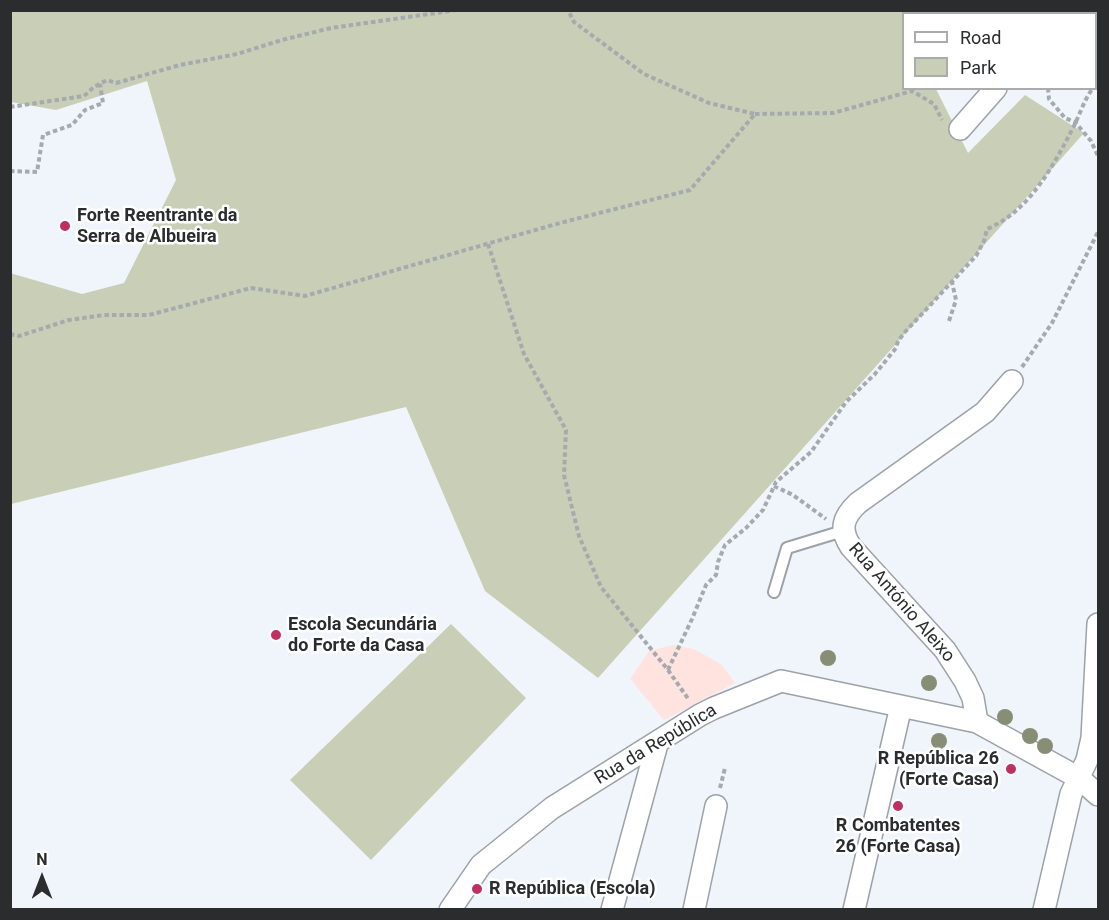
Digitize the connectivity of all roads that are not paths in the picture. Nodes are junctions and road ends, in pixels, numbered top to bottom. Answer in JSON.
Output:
{"nodes":[{"id":1,"x":994,"y":90,"type":"edge"},
{"id":2,"x":960,"y":129,"type":"road end"},
{"id":3,"x":1012,"y":381,"type":"road end"},
{"id":4,"x":843,"y":531,"type":"junction"},
{"id":5,"x":774,"y":592,"type":"dead end"},
{"id":6,"x":1098,"y":624,"type":"edge"},
{"id":7,"x":901,"y":706,"type":"junction"},
{"id":8,"x":977,"y":722,"type":"junction"},
{"id":9,"x":657,"y":744,"type":"junction"},
{"id":10,"x":1079,"y":778,"type":"junction"},
{"id":11,"x":1098,"y":795,"type":"edge"},
{"id":12,"x":716,"y":806,"type":"dead end"},
{"id":13,"x":450,"y":909,"type":"edge"},
{"id":14,"x":612,"y":909,"type":"edge"},
{"id":15,"x":694,"y":909,"type":"edge"},
{"id":16,"x":855,"y":909,"type":"edge"},
{"id":17,"x":1044,"y":909,"type":"edge"}],
"edges":[{"from":1,"to":2,"type":"street"},
{"from":3,"to":4,"type":"street","name":"Rua António Aleixo"},
{"from":4,"to":5,"type":"lane"},
{"from":4,"to":8,"type":"street","name":"Rua António Aleixo"},
{"from":6,"to":10,"type":"street"},
{"from":7,"to":8,"type":"street","name":"Rua da República"},
{"from":7,"to":9,"type":"street","name":"Rua da República"},
{"from":7,"to":16,"type":"street"},
{"from":8,"to":10,"type":"street","name":"Rua da República"},
{"from":9,"to":13,"type":"street","name":"Rua da República"},
{"from":9,"to":14,"type":"street"},
{"from":10,"to":11,"type":"street","name":"Rua da República"},
{"from":10,"to":17,"type":"street"},
{"from":12,"to":15,"type":"street"}]}
